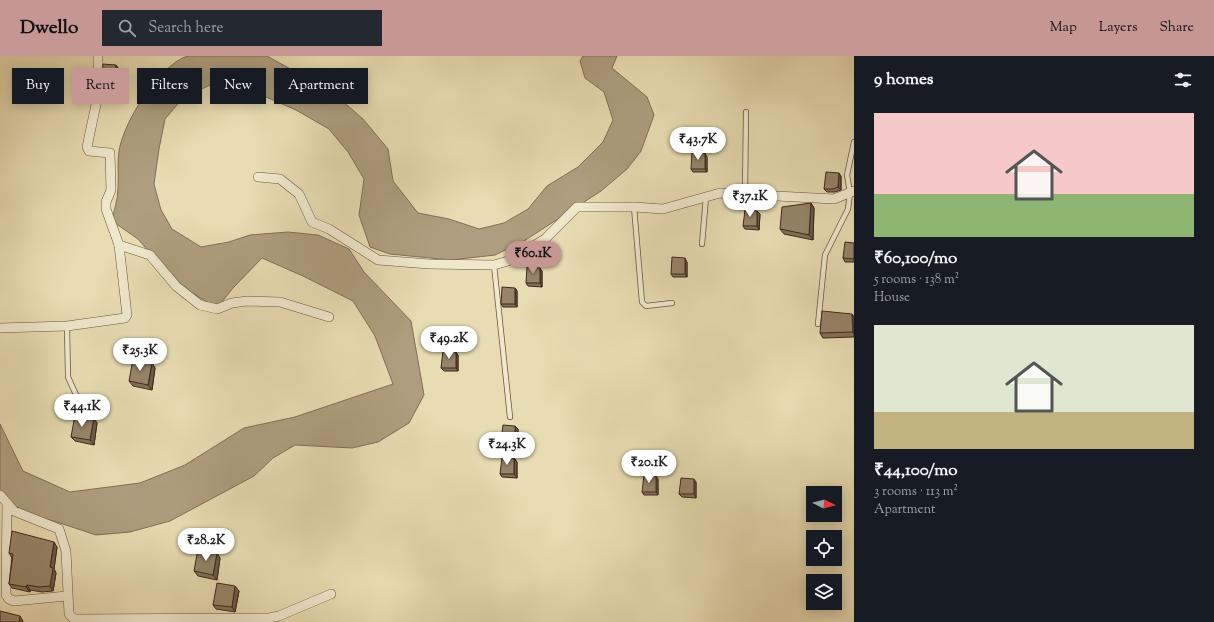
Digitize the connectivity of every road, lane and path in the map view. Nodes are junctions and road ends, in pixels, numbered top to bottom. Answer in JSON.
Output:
{"nodes":[{"id":1,"x":98,"y":56,"type":"edge"},
{"id":2,"x":746,"y":112,"type":"dead end"},
{"id":3,"x":854,"y":142,"type":"edge"},
{"id":4,"x":258,"y":177,"type":"dead end"},
{"id":5,"x":852,"y":192,"type":"edge"},
{"id":6,"x":745,"y":193,"type":"junction"},
{"id":7,"x":706,"y":196,"type":"junction"},
{"id":8,"x":634,"y":207,"type":"junction"},
{"id":9,"x":702,"y":244,"type":"dead end"},
{"id":10,"x":120,"y":245,"type":"junction"},
{"id":11,"x":494,"y":265,"type":"junction"},
{"id":12,"x":672,"y":304,"type":"dead end"},
{"id":13,"x":329,"y":317,"type":"dead end"},
{"id":14,"x":818,"y":324,"type":"dead end"},
{"id":15,"x":66,"y":326,"type":"junction"},
{"id":16,"x":0,"y":328,"type":"edge"},
{"id":17,"x":77,"y":396,"type":"dead end"},
{"id":18,"x":510,"y":417,"type":"dead end"},
{"id":19,"x":0,"y":495,"type":"edge"},
{"id":20,"x":8,"y":505,"type":"junction"},
{"id":21,"x":331,"y":594,"type":"dead end"},
{"id":22,"x":67,"y":596,"type":"junction"}],
"edges":[{"from":1,"to":10,"type":"street"},
{"from":2,"to":6,"type":"lane"},
{"from":3,"to":5,"type":"lane"},
{"from":4,"to":11,"type":"street"},
{"from":5,"to":6,"type":"street"},
{"from":5,"to":14,"type":"lane"},
{"from":6,"to":7,"type":"street"},
{"from":7,"to":8,"type":"street"},
{"from":7,"to":9,"type":"lane"},
{"from":8,"to":11,"type":"street"},
{"from":8,"to":12,"type":"lane"},
{"from":10,"to":13,"type":"street"},
{"from":10,"to":15,"type":"street"},
{"from":11,"to":18,"type":"lane"},
{"from":15,"to":16,"type":"street"},
{"from":15,"to":17,"type":"lane"},
{"from":19,"to":20,"type":"street"},
{"from":20,"to":22,"type":"street"},
{"from":20,"to":22,"type":"street"},
{"from":21,"to":22,"type":"street"}]}
